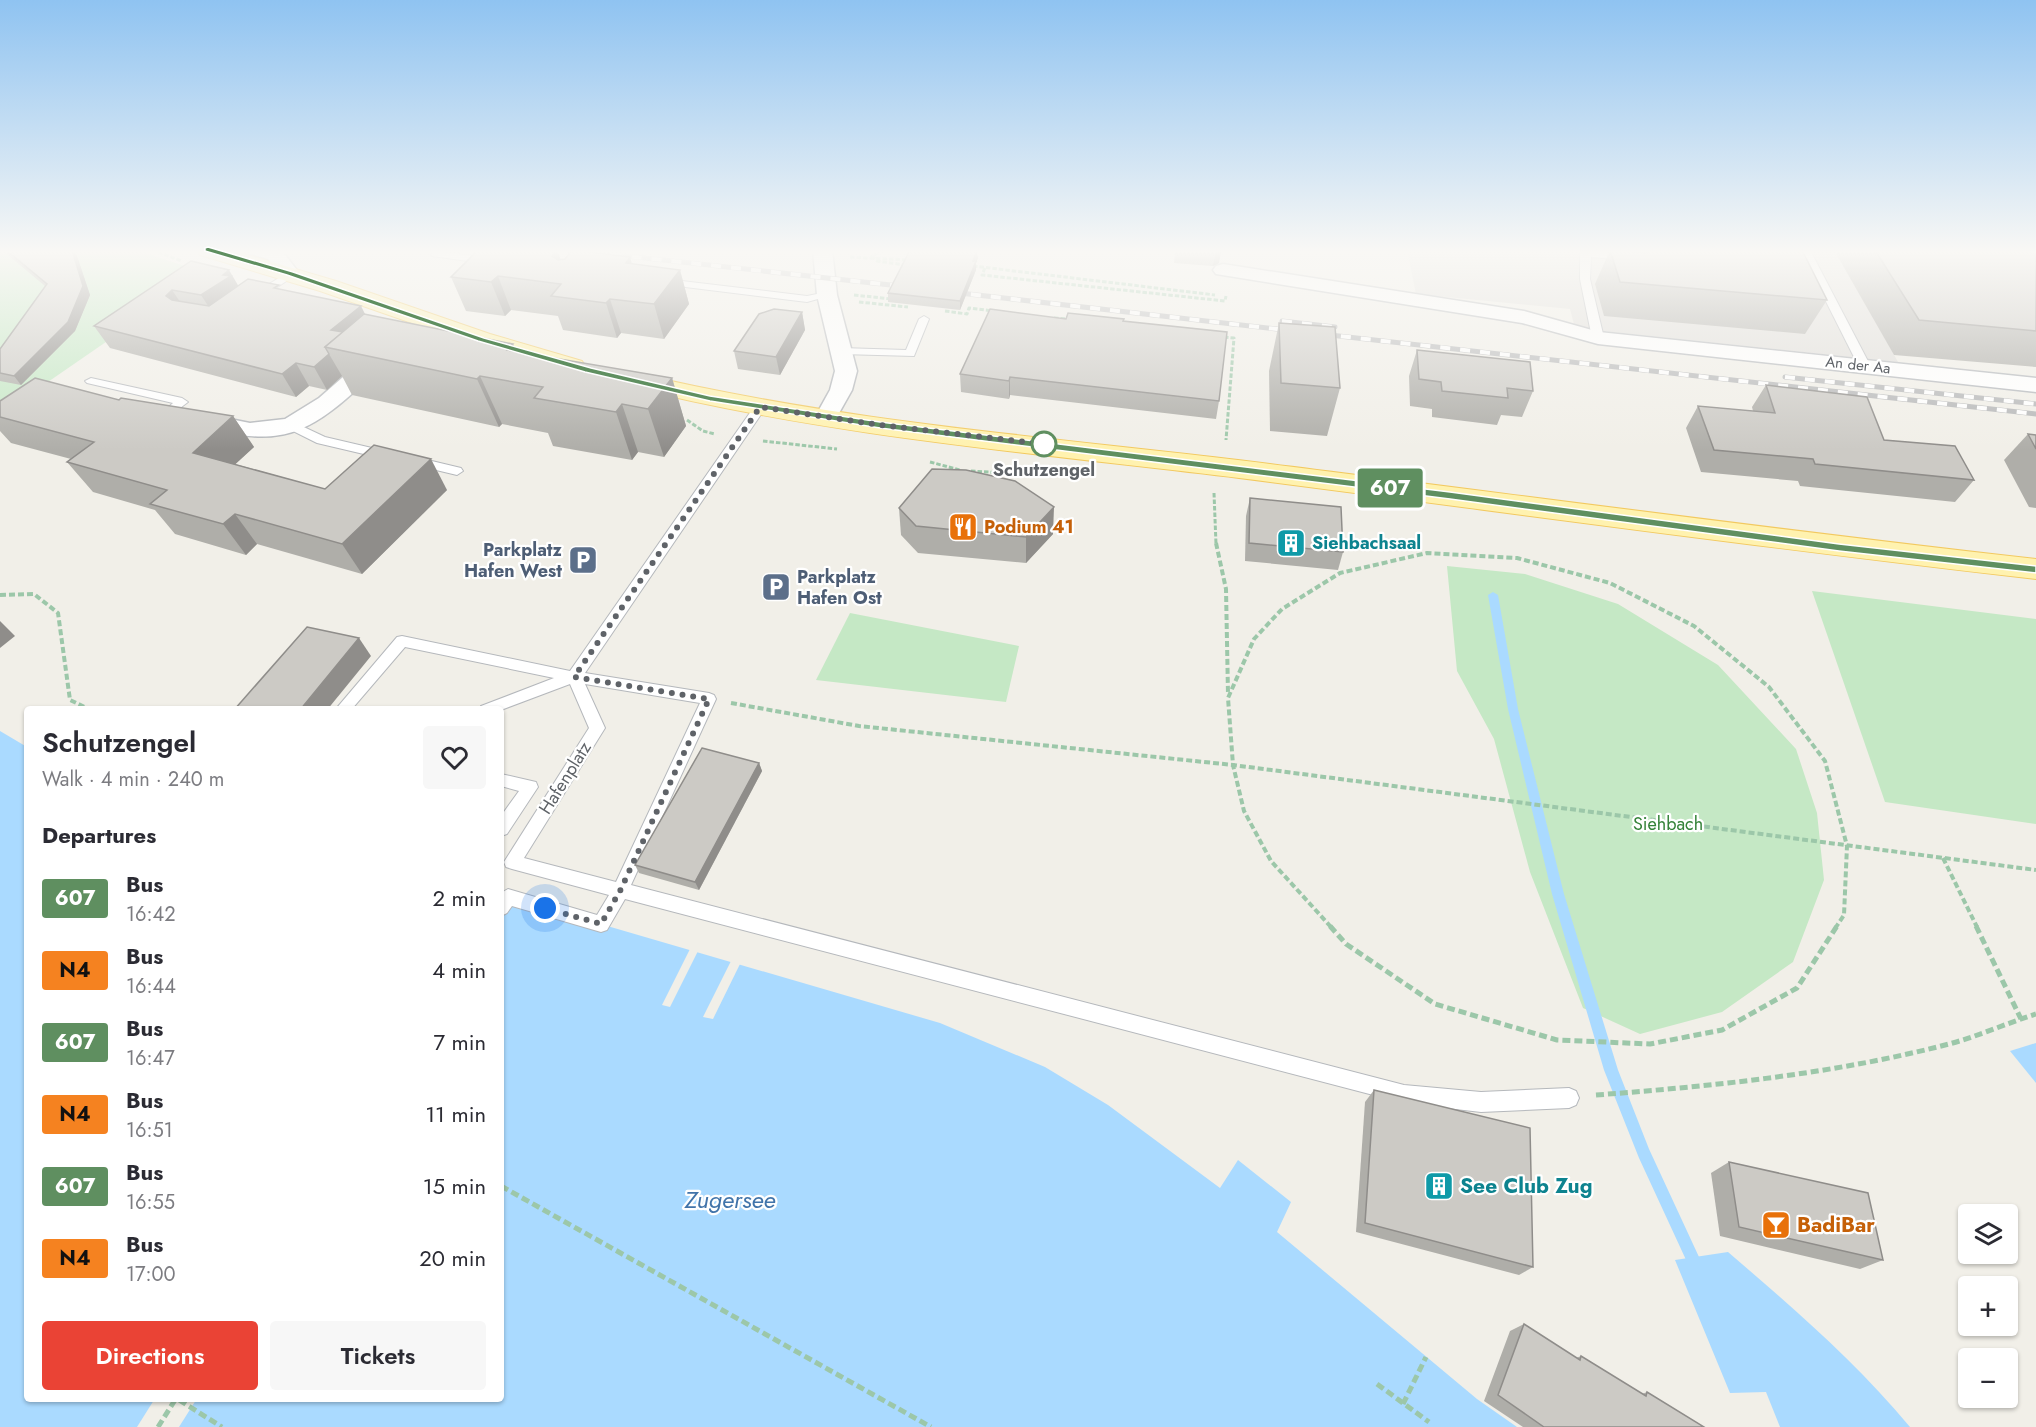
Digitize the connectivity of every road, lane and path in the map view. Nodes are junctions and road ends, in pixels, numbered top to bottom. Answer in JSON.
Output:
{"nodes":[{"id":1,"x":392,"y":317,"type":"edge"},
{"id":2,"x":832,"y":317,"type":"edge"},
{"id":3,"x":1051,"y":317,"type":"edge"},
{"id":4,"x":1515,"y":317,"type":"edge"},
{"id":5,"x":1593,"y":317,"type":"edge"},
{"id":6,"x":1836,"y":317,"type":"edge"},
{"id":7,"x":924,"y":319,"type":"dead end"},
{"id":8,"x":1075,"y":320,"type":"edge"},
{"id":9,"x":1223,"y":337,"type":"edge"},
{"id":10,"x":1598,"y":338,"type":"junction"},
{"id":11,"x":388,"y":350,"type":"edge"},
{"id":12,"x":841,"y":351,"type":"junction"},
{"id":13,"x":1864,"y":365,"type":"junction"},
{"id":14,"x":91,"y":381,"type":"dead end"},
{"id":15,"x":2036,"y":386,"type":"edge"},
{"id":16,"x":760,"y":407,"type":"junction"},
{"id":17,"x":167,"y":414,"type":"joint"},
{"id":18,"x":826,"y":417,"type":"junction"},
{"id":19,"x":291,"y":425,"type":"junction"},
{"id":20,"x":1226,"y":445,"type":"dead end"},
{"id":21,"x":457,"y":471,"type":"dead end"},
{"id":22,"x":1214,"y":490,"type":"dead end"},
{"id":23,"x":2036,"y":569,"type":"edge"},
{"id":24,"x":0,"y":595,"type":"edge"},
{"id":25,"x":574,"y":677,"type":"junction"},
{"id":26,"x":1228,"y":698,"type":"junction"},
{"id":27,"x":83,"y":706,"type":"edge"},
{"id":28,"x":345,"y":706,"type":"edge"},
{"id":29,"x":497,"y":706,"type":"edge"},
{"id":30,"x":859,"y":726,"type":"dead end"},
{"id":31,"x":1233,"y":765,"type":"junction"},
{"id":32,"x":504,"y":781,"type":"edge"},
{"id":33,"x":504,"y":825,"type":"edge"},
{"id":34,"x":1847,"y":846,"type":"junction"},
{"id":35,"x":1942,"y":857,"type":"junction"},
{"id":36,"x":2036,"y":870,"type":"edge"},
{"id":37,"x":620,"y":891,"type":"junction"},
{"id":38,"x":504,"y":903,"type":"edge"},
{"id":39,"x":2036,"y":1014,"type":"edge"},
{"id":40,"x":2021,"y":1019,"type":"junction"},
{"id":41,"x":1569,"y":1098,"type":"joint"},
{"id":42,"x":504,"y":1188,"type":"edge"},
{"id":43,"x":1426,"y":1357,"type":"dead end"},
{"id":44,"x":1377,"y":1384,"type":"dead end"},
{"id":45,"x":176,"y":1402,"type":"edge"},
{"id":46,"x":181,"y":1402,"type":"edge"},
{"id":47,"x":1403,"y":1404,"type":"junction"},
{"id":48,"x":1429,"y":1422,"type":"dead end"},
{"id":49,"x":220,"y":1426,"type":"edge"},
{"id":50,"x":158,"y":1427,"type":"edge"},
{"id":51,"x":931,"y":1427,"type":"edge"}],
"edges":[{"from":1,"to":16,"type":"main road"},
{"from":2,"to":12,"type":"street"},
{"from":3,"to":8,"type":"path"},
{"from":4,"to":10,"type":"street","name":"An der Aa"},
{"from":5,"to":10,"type":"lane"},
{"from":6,"to":13,"type":"lane"},
{"from":7,"to":12,"type":"lane"},
{"from":9,"to":20,"type":"path"},
{"from":10,"to":13,"type":"street","name":"An der Aa"},
{"from":11,"to":19,"type":"street"},
{"from":12,"to":18,"type":"street"},
{"from":13,"to":15,"type":"street","name":"An der Aa"},
{"from":14,"to":17,"type":"lane"},
{"from":16,"to":18,"type":"main road"},
{"from":16,"to":25,"type":"lane"},
{"from":17,"to":19,"type":"street"},
{"from":18,"to":23,"type":"main road"},
{"from":19,"to":21,"type":"lane"},
{"from":22,"to":26,"type":"path"},
{"from":24,"to":27,"type":"path"},
{"from":25,"to":28,"type":"lane"},
{"from":25,"to":29,"type":"lane"},
{"from":25,"to":37,"type":"lane","name":"Hafenplatz"},
{"from":25,"to":37,"type":"lane"},
{"from":26,"to":31,"type":"path"},
{"from":26,"to":34,"type":"path"},
{"from":30,"to":31,"type":"path"},
{"from":31,"to":34,"type":"path"},
{"from":31,"to":34,"type":"path"},
{"from":32,"to":33,"type":"lane"},
{"from":34,"to":35,"type":"path"},
{"from":35,"to":36,"type":"path"},
{"from":35,"to":40,"type":"path"},
{"from":37,"to":38,"type":"lane"},
{"from":37,"to":41,"type":"lane"},
{"from":39,"to":40,"type":"path"},
{"from":40,"to":41,"type":"path"},
{"from":42,"to":51,"type":"path"},
{"from":43,"to":47,"type":"path"},
{"from":44,"to":47,"type":"path"},
{"from":45,"to":50,"type":"path"},
{"from":46,"to":49,"type":"path"},
{"from":47,"to":48,"type":"path"}]}
